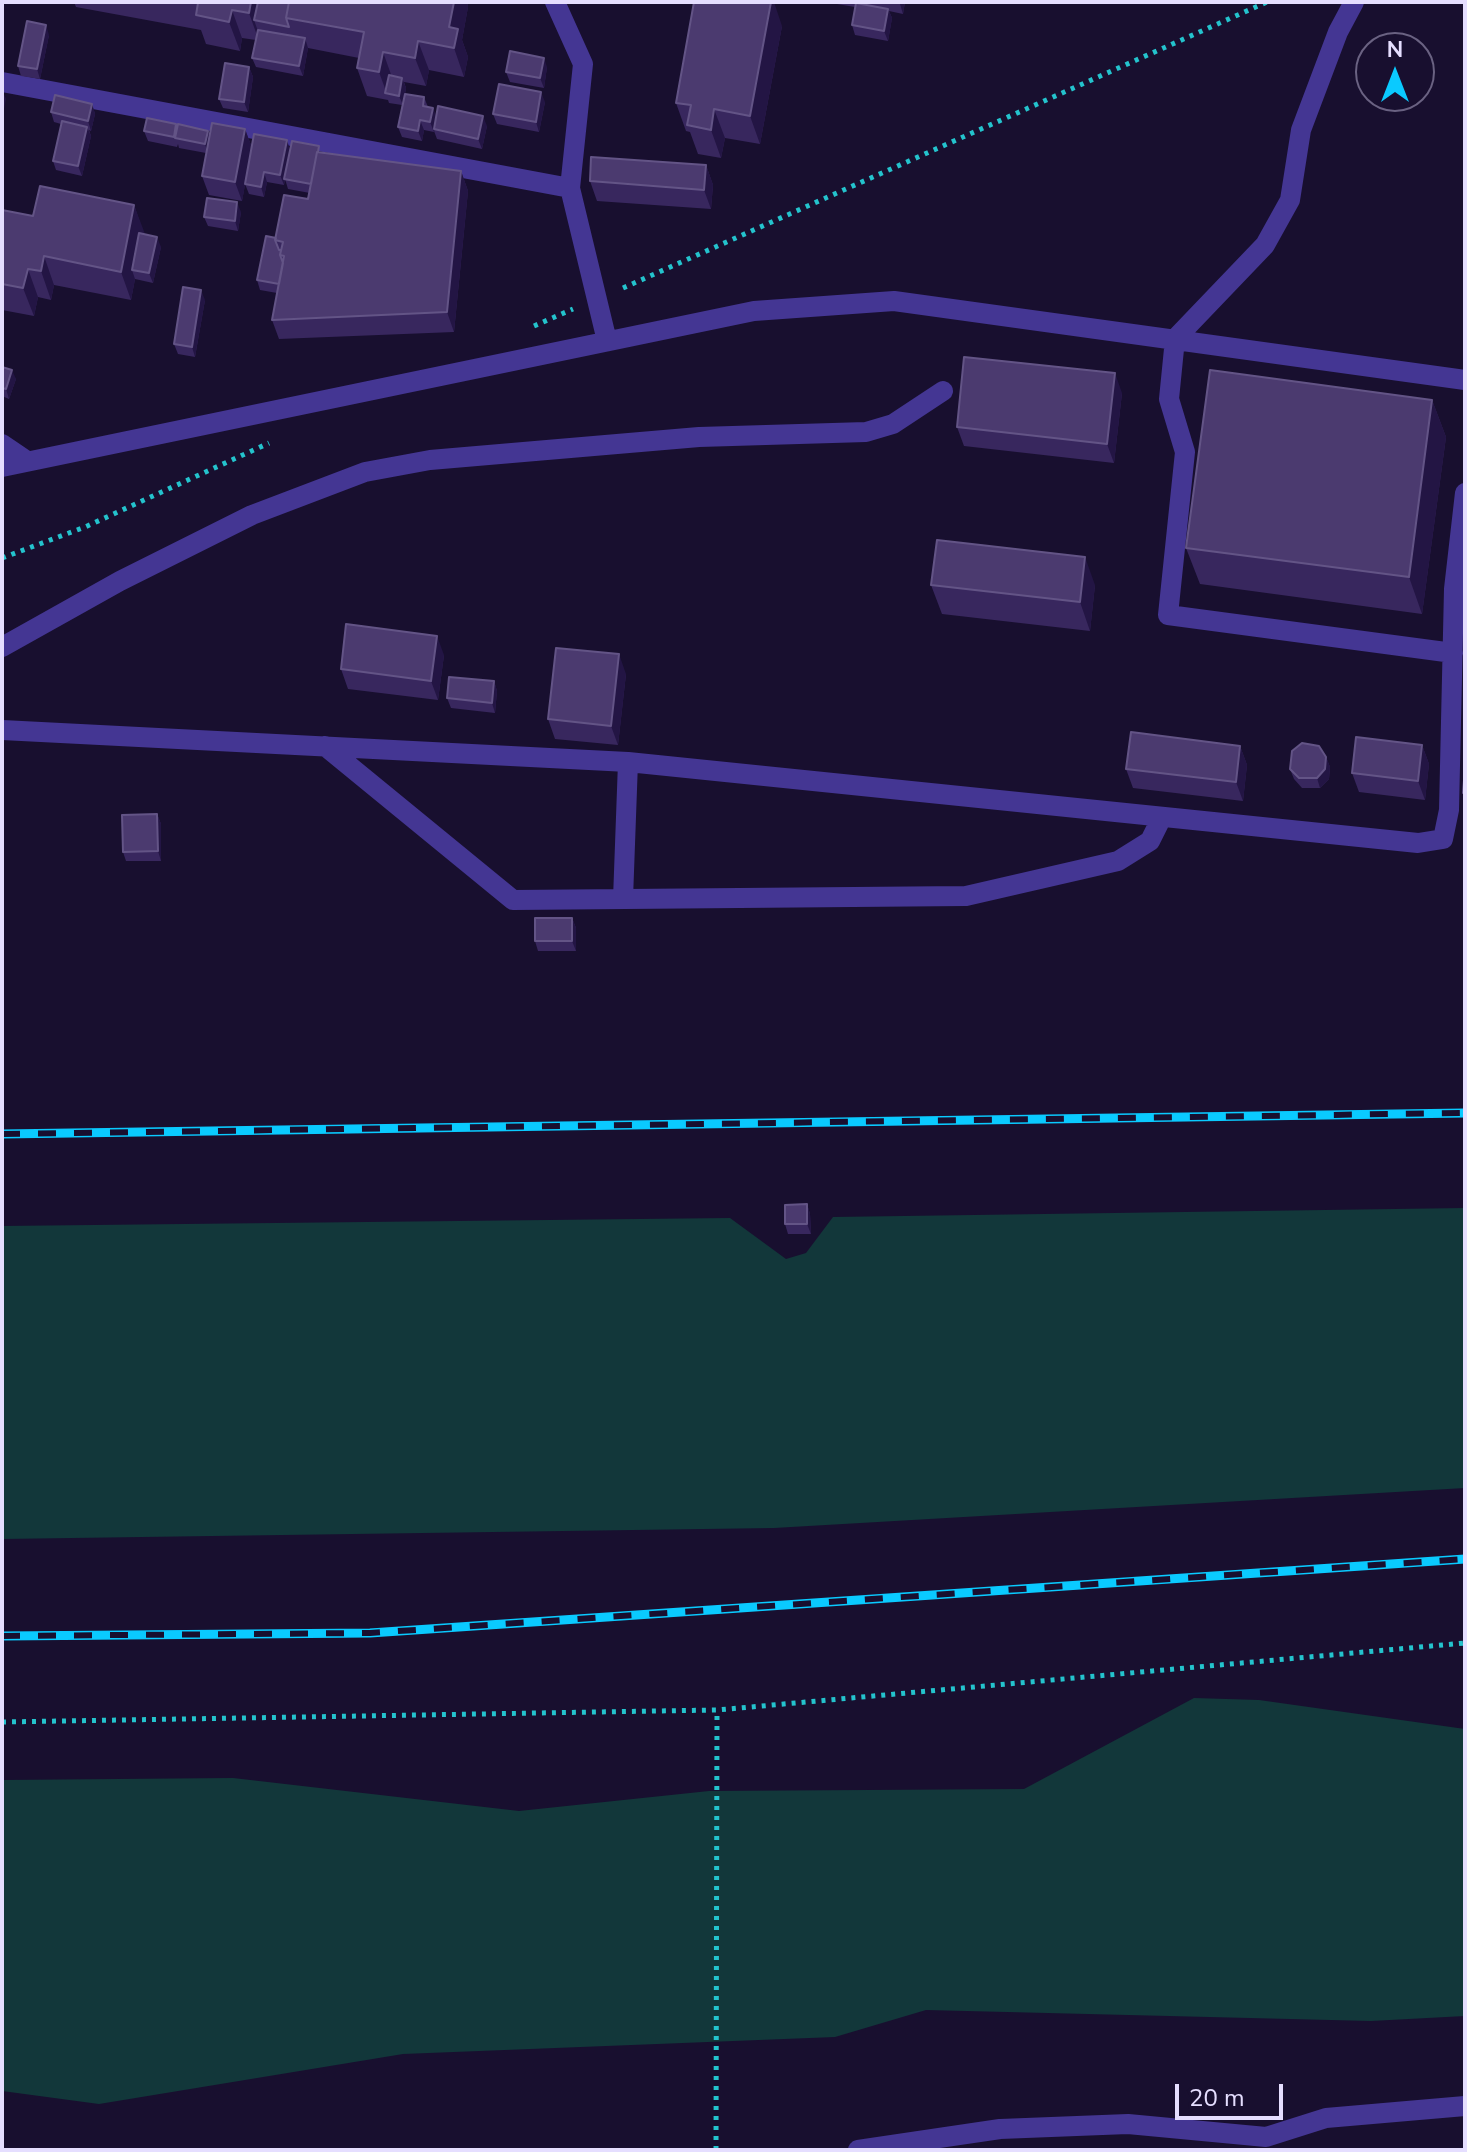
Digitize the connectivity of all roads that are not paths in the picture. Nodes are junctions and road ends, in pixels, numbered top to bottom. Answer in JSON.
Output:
{"nodes":[{"id":1,"x":555,"y":2,"type":"edge"},
{"id":2,"x":1354,"y":2,"type":"edge"},
{"id":3,"x":2,"y":82,"type":"edge"},
{"id":4,"x":570,"y":188,"type":"junction"},
{"id":5,"x":1175,"y":339,"type":"junction"},
{"id":6,"x":607,"y":341,"type":"junction"},
{"id":7,"x":1465,"y":380,"type":"edge"},
{"id":8,"x":943,"y":391,"type":"dead end"},
{"id":9,"x":2,"y":444,"type":"edge"},
{"id":10,"x":27,"y":461,"type":"junction"},
{"id":11,"x":2,"y":467,"type":"edge"},
{"id":12,"x":1465,"y":493,"type":"edge"},
{"id":13,"x":2,"y":647,"type":"edge"},
{"id":14,"x":1453,"y":653,"type":"junction"},
{"id":15,"x":2,"y":730,"type":"edge"},
{"id":16,"x":325,"y":746,"type":"junction"},
{"id":17,"x":628,"y":762,"type":"junction"},
{"id":18,"x":1162,"y":817,"type":"junction"},
{"id":19,"x":623,"y":899,"type":"junction"},
{"id":20,"x":1465,"y":2106,"type":"edge"},
{"id":21,"x":1266,"y":2144,"type":"edge"},
{"id":22,"x":858,"y":2150,"type":"edge"}],
"edges":[{"from":1,"to":4,"type":"street"},
{"from":2,"to":5,"type":"street"},
{"from":3,"to":4,"type":"street"},
{"from":4,"to":6,"type":"street"},
{"from":5,"to":6,"type":"street"},
{"from":5,"to":7,"type":"street"},
{"from":5,"to":14,"type":"street"},
{"from":6,"to":10,"type":"street"},
{"from":8,"to":13,"type":"street"},
{"from":9,"to":10,"type":"street"},
{"from":10,"to":11,"type":"street"},
{"from":12,"to":14,"type":"street"},
{"from":14,"to":18,"type":"street"},
{"from":15,"to":16,"type":"street"},
{"from":16,"to":17,"type":"street"},
{"from":16,"to":19,"type":"street"},
{"from":17,"to":18,"type":"street"},
{"from":17,"to":19,"type":"street"},
{"from":18,"to":19,"type":"street"},
{"from":20,"to":21,"type":"street"},
{"from":21,"to":22,"type":"street"}]}
